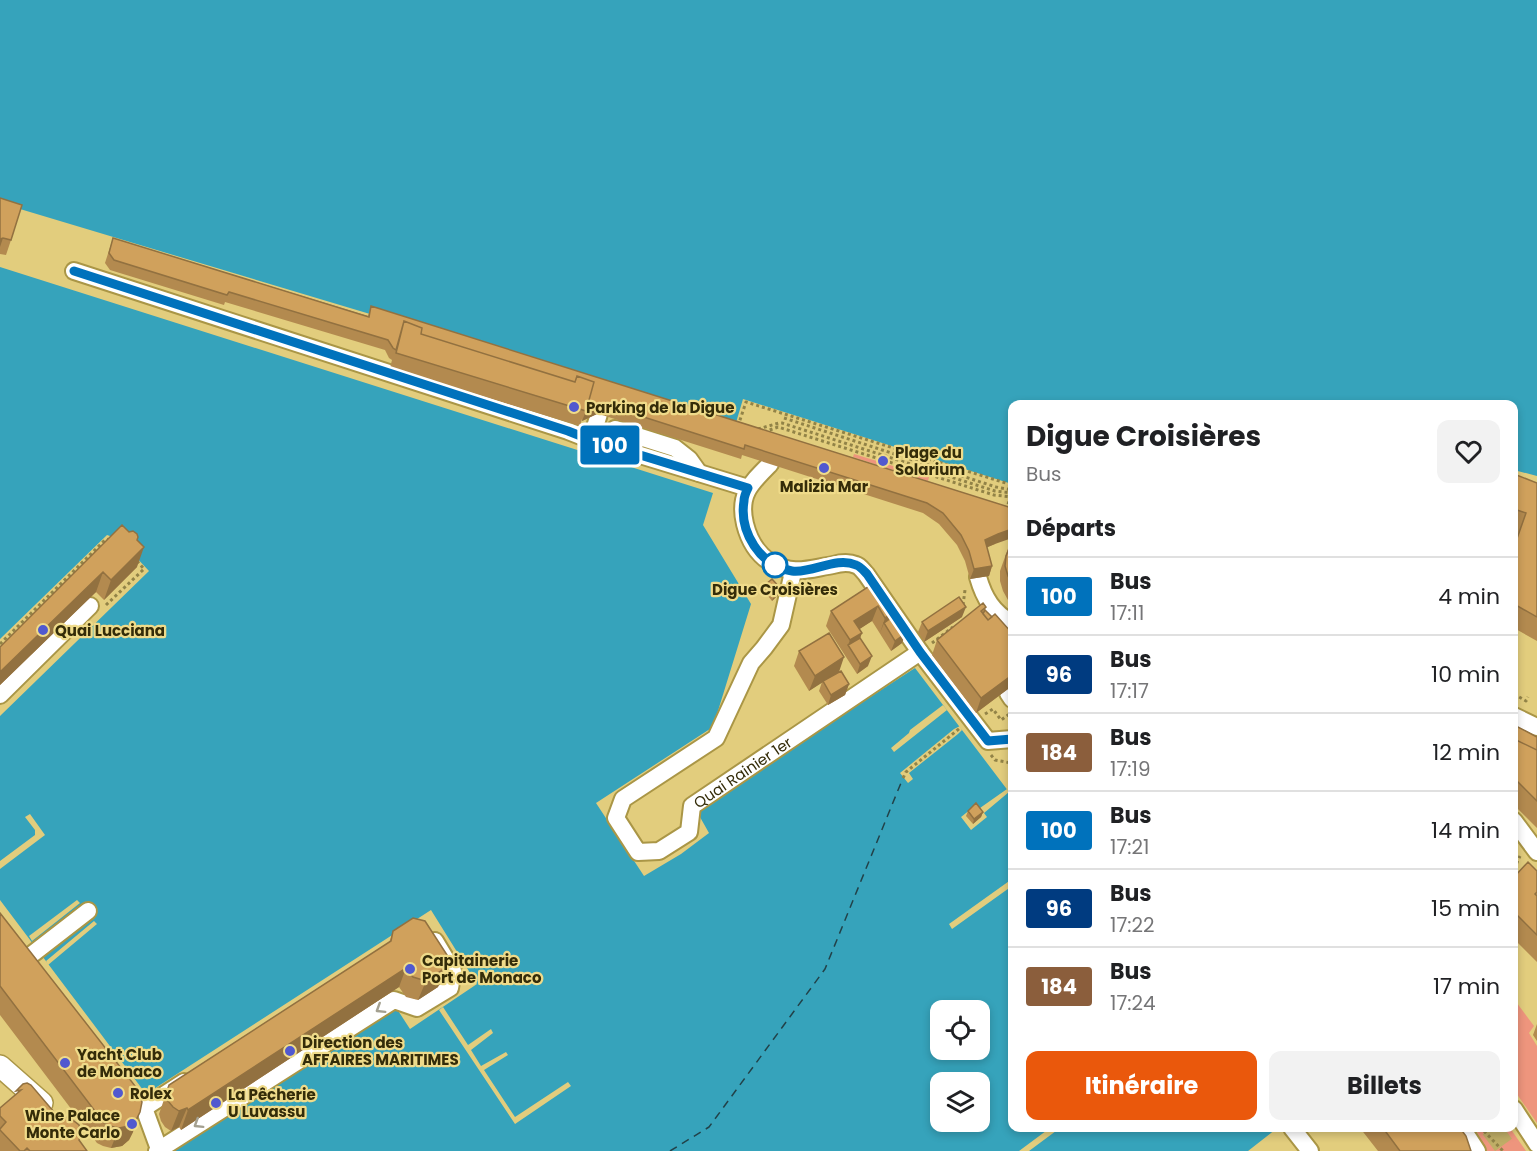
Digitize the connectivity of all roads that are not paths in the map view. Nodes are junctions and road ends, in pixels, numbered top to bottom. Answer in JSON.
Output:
{"nodes":[{"id":1,"x":74,"y":271,"type":"dead end"},
{"id":2,"x":595,"y":428,"type":"junction"},
{"id":3,"x":615,"y":429,"type":"tunnel mouth"},
{"id":4,"x":660,"y":451,"type":"dead end"},
{"id":5,"x":770,"y":464,"type":"dead end"},
{"id":6,"x":699,"y":473,"type":"junction"},
{"id":7,"x":748,"y":488,"type":"junction"},
{"id":8,"x":793,"y":572,"type":"junction"},
{"id":9,"x":978,"y":578,"type":"edge"},
{"id":10,"x":90,"y":606,"type":"road end"},
{"id":11,"x":1008,"y":620,"type":"edge"},
{"id":12,"x":920,"y":652,"type":"junction"},
{"id":13,"x":0,"y":694,"type":"edge"},
{"id":14,"x":1518,"y":718,"type":"edge"},
{"id":15,"x":1537,"y":727,"type":"edge"},
{"id":16,"x":1008,"y":739,"type":"edge"},
{"id":17,"x":1518,"y":828,"type":"edge"},
{"id":18,"x":1532,"y":852,"type":"edge"},
{"id":19,"x":1537,"y":866,"type":"edge"},
{"id":20,"x":88,"y":911,"type":"dead end"},
{"id":21,"x":421,"y":934,"type":"edge"},
{"id":22,"x":13,"y":943,"type":"edge"},
{"id":23,"x":0,"y":1066,"type":"edge"},
{"id":24,"x":194,"y":1075,"type":"edge"},
{"id":25,"x":129,"y":1089,"type":"edge"},
{"id":26,"x":144,"y":1108,"type":"junction"},
{"id":27,"x":1518,"y":1115,"type":"edge"},
{"id":28,"x":55,"y":1117,"type":"edge"},
{"id":29,"x":1296,"y":1132,"type":"edge"},
{"id":30,"x":1465,"y":1132,"type":"edge"},
{"id":31,"x":1537,"y":1144,"type":"edge"},
{"id":32,"x":158,"y":1150,"type":"edge"},
{"id":33,"x":1310,"y":1151,"type":"edge"},
{"id":34,"x":1477,"y":1151,"type":"edge"}],
"edges":[{"from":1,"to":2,"type":"street"},
{"from":2,"to":4,"type":"street"},
{"from":2,"to":6,"type":"street"},
{"from":3,"to":6,"type":"street"},
{"from":5,"to":7,"type":"street"},
{"from":6,"to":7,"type":"street"},
{"from":7,"to":8,"type":"street"},
{"from":8,"to":12,"type":"street"},
{"from":8,"to":12,"type":"street","name":"Quai Rainier 1er"},
{"from":9,"to":11,"type":"street"},
{"from":10,"to":13,"type":"street"},
{"from":12,"to":16,"type":"street"},
{"from":14,"to":15,"type":"street"},
{"from":17,"to":18,"type":"street"},
{"from":18,"to":19,"type":"street"},
{"from":20,"to":22,"type":"street"},
{"from":21,"to":32,"type":"street","one_way":true},
{"from":23,"to":28,"type":"main road"},
{"from":24,"to":26,"type":"street"},
{"from":25,"to":26,"type":"street"},
{"from":26,"to":32,"type":"street"},
{"from":27,"to":31,"type":"street"},
{"from":29,"to":33,"type":"street"},
{"from":30,"to":34,"type":"street"}]}
